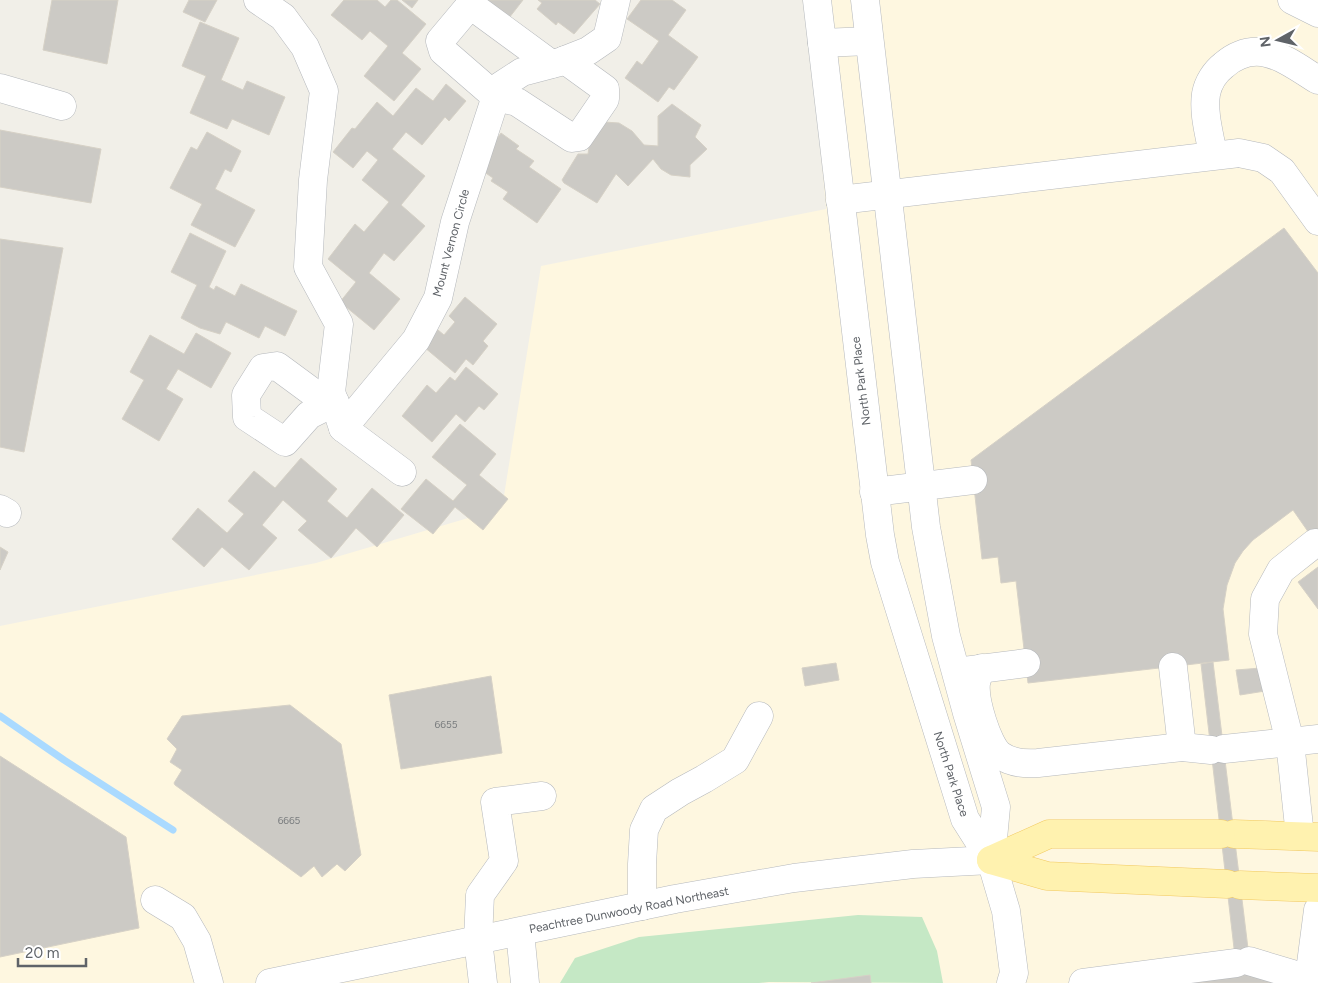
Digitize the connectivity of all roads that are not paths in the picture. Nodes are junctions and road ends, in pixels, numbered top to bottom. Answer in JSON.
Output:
{"nodes":[{"id":1,"x":258,"y":0,"type":"edge"},
{"id":2,"x":616,"y":0,"type":"edge"},
{"id":3,"x":817,"y":0,"type":"edge"},
{"id":4,"x":865,"y":0,"type":"edge"},
{"id":5,"x":1292,"y":0,"type":"edge"},
{"id":6,"x":1318,"y":13,"type":"edge"},
{"id":7,"x":869,"y":41,"type":"junction"},
{"id":8,"x":822,"y":43,"type":"junction"},
{"id":9,"x":558,"y":62,"type":"junction"},
{"id":10,"x":1318,"y":80,"type":"edge"},
{"id":11,"x":0,"y":88,"type":"edge"},
{"id":12,"x":496,"y":97,"type":"junction"},
{"id":13,"x":62,"y":106,"type":"dead end"},
{"id":14,"x":1212,"y":155,"type":"junction"},
{"id":15,"x":887,"y":195,"type":"junction"},
{"id":16,"x":840,"y":200,"type":"junction"},
{"id":17,"x":1318,"y":221,"type":"edge"},
{"id":18,"x":336,"y":412,"type":"junction"},
{"id":19,"x":402,"y":472,"type":"dead end"},
{"id":20,"x":973,"y":480,"type":"dead end"},
{"id":21,"x":921,"y":486,"type":"junction"},
{"id":22,"x":874,"y":492,"type":"junction"},
{"id":23,"x":1316,"y":543,"type":"dead end"},
{"id":24,"x":1026,"y":663,"type":"dead end"},
{"id":25,"x":1173,"y":667,"type":"dead end"},
{"id":26,"x":969,"y":670,"type":"junction"},
{"id":27,"x":922,"y":682,"type":"junction"},
{"id":28,"x":759,"y":716,"type":"dead end"},
{"id":29,"x":1318,"y":739,"type":"edge"},
{"id":30,"x":1290,"y":742,"type":"junction"},
{"id":31,"x":1182,"y":747,"type":"junction"},
{"id":32,"x":542,"y":796,"type":"dead end"},
{"id":33,"x":1309,"y":836,"type":"edge"},
{"id":34,"x":991,"y":860,"type":"junction"},
{"id":35,"x":1318,"y":888,"type":"edge"},
{"id":36,"x":155,"y":900,"type":"dead end"},
{"id":37,"x":642,"y":906,"type":"junction"},
{"id":38,"x":1318,"y":910,"type":"edge"},
{"id":39,"x":520,"y":932,"type":"junction"},
{"id":40,"x":478,"y":940,"type":"junction"},
{"id":41,"x":1313,"y":981,"type":"edge"},
{"id":42,"x":209,"y":983,"type":"edge"},
{"id":43,"x":270,"y":983,"type":"edge"},
{"id":44,"x":483,"y":983,"type":"edge"},
{"id":45,"x":525,"y":983,"type":"edge"},
{"id":46,"x":1011,"y":983,"type":"edge"},
{"id":47,"x":1083,"y":983,"type":"edge"}],
"edges":[{"from":1,"to":18,"type":"street"},
{"from":2,"to":9,"type":"street","name":"Mount Vernon Circle"},
{"from":3,"to":8,"type":"street","name":"North Park Place"},
{"from":4,"to":7,"type":"street"},
{"from":5,"to":6,"type":"street"},
{"from":7,"to":8,"type":"street"},
{"from":7,"to":15,"type":"street"},
{"from":8,"to":16,"type":"street","name":"North Park Place"},
{"from":9,"to":12,"type":"street","name":"Mount Vernon Circle"},
{"from":9,"to":12,"type":"street"},
{"from":9,"to":12,"type":"street"},
{"from":10,"to":14,"type":"street"},
{"from":11,"to":13,"type":"street"},
{"from":12,"to":18,"type":"street","name":"Mount Vernon Circle"},
{"from":14,"to":15,"type":"street"},
{"from":14,"to":17,"type":"street"},
{"from":15,"to":16,"type":"street"},
{"from":15,"to":21,"type":"street"},
{"from":16,"to":22,"type":"street","name":"North Park Place"},
{"from":18,"to":19,"type":"street"},
{"from":20,"to":21,"type":"street"},
{"from":21,"to":22,"type":"street"},
{"from":21,"to":26,"type":"street"},
{"from":22,"to":27,"type":"street","name":"North Park Place"},
{"from":23,"to":30,"type":"street"},
{"from":24,"to":26,"type":"street"},
{"from":25,"to":31,"type":"street"},
{"from":26,"to":27,"type":"street"},
{"from":26,"to":31,"type":"street"},
{"from":26,"to":34,"type":"street"},
{"from":27,"to":34,"type":"street","name":"North Park Place"},
{"from":28,"to":37,"type":"street"},
{"from":29,"to":30,"type":"street"},
{"from":30,"to":31,"type":"street"},
{"from":30,"to":33,"type":"street"},
{"from":32,"to":40,"type":"street"},
{"from":33,"to":34,"type":"main road","name":"Peachtree Dunwoody Road Northeast"},
{"from":34,"to":35,"type":"main road","name":"Peachtree Dunwoody Road Northeast"},
{"from":34,"to":37,"type":"street","name":"Peachtree Dunwoody Road Northeast"},
{"from":34,"to":46,"type":"street"},
{"from":36,"to":42,"type":"street"},
{"from":37,"to":39,"type":"street","name":"Peachtree Dunwoody Road Northeast"},
{"from":38,"to":41,"type":"street"},
{"from":39,"to":40,"type":"street","name":"Peachtree Dunwoody Road Northeast"},
{"from":39,"to":45,"type":"street"},
{"from":40,"to":43,"type":"street","name":"Peachtree Dunwoody Road Northeast"},
{"from":40,"to":44,"type":"street"},
{"from":41,"to":47,"type":"street"}]}
